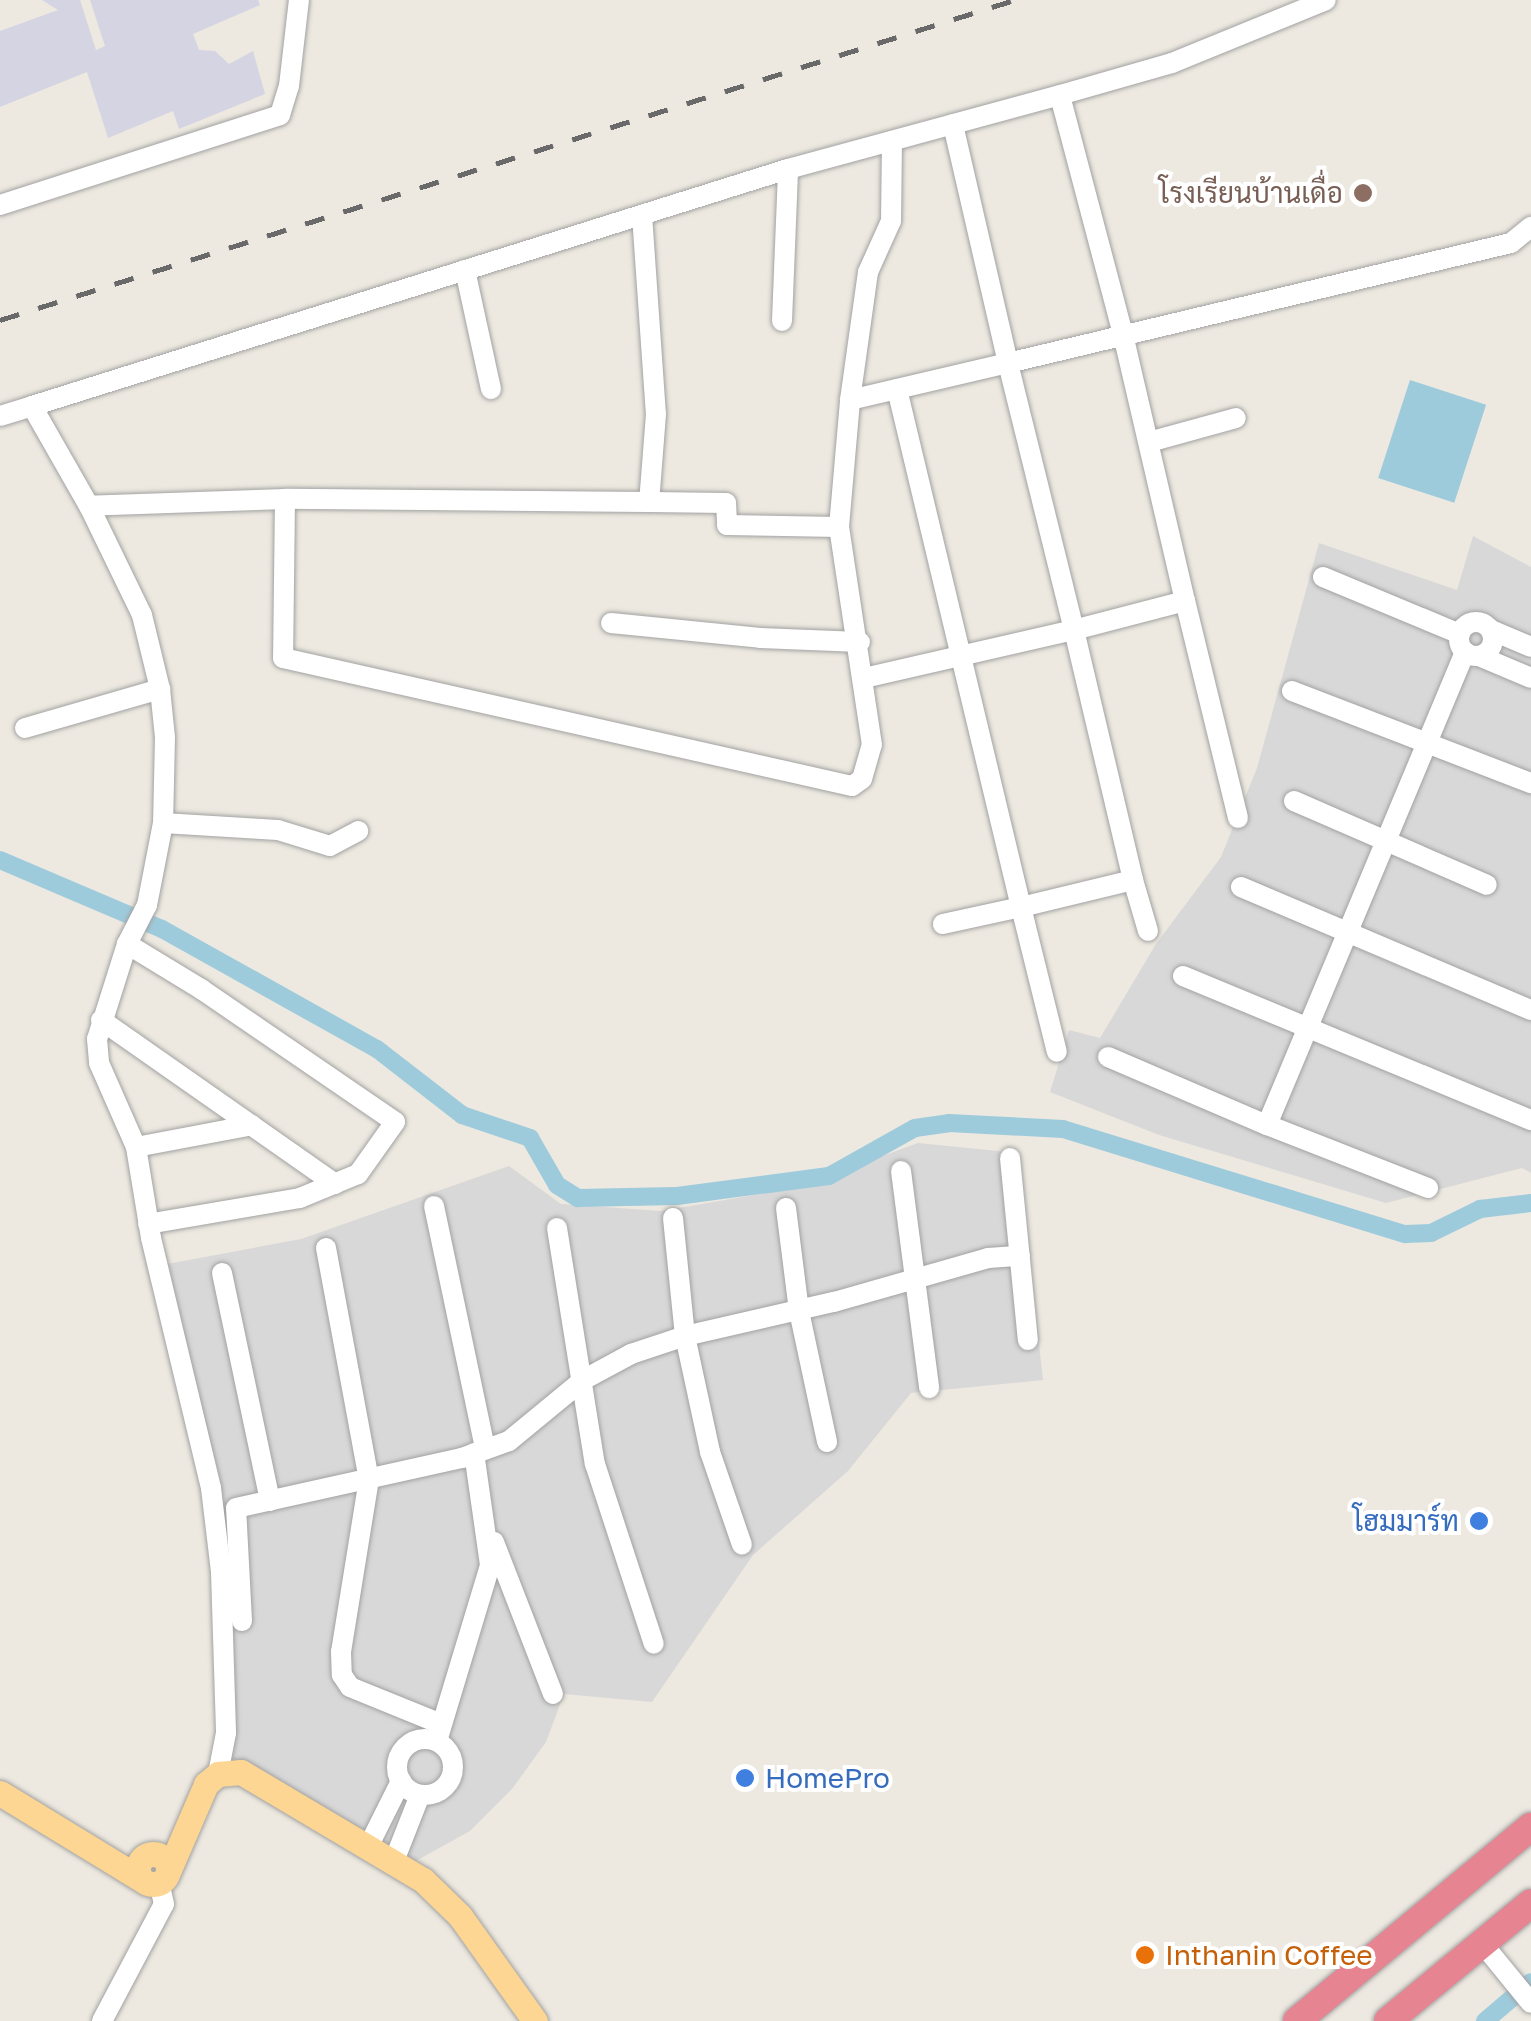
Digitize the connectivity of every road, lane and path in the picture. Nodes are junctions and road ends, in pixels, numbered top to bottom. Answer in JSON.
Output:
{"nodes":[{"id":1,"x":299,"y":0,"type":"edge"},
{"id":2,"x":1326,"y":0,"type":"edge"},
{"id":3,"x":1060,"y":95,"type":"junction"},
{"id":4,"x":953,"y":124,"type":"junction"},
{"id":5,"x":892,"y":140,"type":"junction"},
{"id":6,"x":788,"y":169,"type":"junction"},
{"id":7,"x":0,"y":204,"type":"edge"},
{"id":8,"x":642,"y":215,"type":"junction"},
{"id":9,"x":1531,"y":227,"type":"edge"},
{"id":10,"x":465,"y":270,"type":"junction"},
{"id":11,"x":782,"y":322,"type":"dead end"},
{"id":12,"x":1124,"y":338,"type":"junction"},
{"id":13,"x":1008,"y":363,"type":"junction"},
{"id":14,"x":491,"y":389,"type":"dead end"},
{"id":15,"x":897,"y":389,"type":"junction"},
{"id":16,"x":850,"y":400,"type":"junction"},
{"id":17,"x":32,"y":406,"type":"junction"},
{"id":18,"x":0,"y":416,"type":"edge"},
{"id":19,"x":1236,"y":418,"type":"dead end"},
{"id":20,"x":1148,"y":442,"type":"junction"},
{"id":21,"x":285,"y":500,"type":"junction"},
{"id":22,"x":649,"y":502,"type":"junction"},
{"id":23,"x":89,"y":506,"type":"junction"},
{"id":24,"x":839,"y":527,"type":"junction"},
{"id":25,"x":1324,"y":576,"type":"dead end"},
{"id":26,"x":1185,"y":601,"type":"junction"},
{"id":27,"x":611,"y":623,"type":"dead end"},
{"id":28,"x":1074,"y":630,"type":"junction"},
{"id":29,"x":1491,"y":630,"type":"junction"},
{"id":30,"x":860,"y":642,"type":"junction"},
{"id":31,"x":1468,"y":647,"type":"junction"},
{"id":32,"x":1531,"y":647,"type":"edge"},
{"id":33,"x":961,"y":656,"type":"junction"},
{"id":34,"x":864,"y":678,"type":"junction"},
{"id":35,"x":1531,"y":678,"type":"edge"},
{"id":36,"x":160,"y":689,"type":"junction"},
{"id":37,"x":1292,"y":691,"type":"dead end"},
{"id":38,"x":25,"y":728,"type":"dead end"},
{"id":39,"x":1426,"y":743,"type":"junction"},
{"id":40,"x":1531,"y":783,"type":"edge"},
{"id":41,"x":1294,"y":801,"type":"dead end"},
{"id":42,"x":1238,"y":818,"type":"dead end"},
{"id":43,"x":163,"y":822,"type":"junction"},
{"id":44,"x":358,"y":831,"type":"dead end"},
{"id":45,"x":1386,"y":839,"type":"junction"},
{"id":46,"x":1133,"y":880,"type":"junction"},
{"id":47,"x":1487,"y":885,"type":"dead end"},
{"id":48,"x":1241,"y":887,"type":"dead end"},
{"id":49,"x":1021,"y":907,"type":"junction"},
{"id":50,"x":943,"y":924,"type":"dead end"},
{"id":51,"x":1148,"y":931,"type":"dead end"},
{"id":52,"x":1347,"y":933,"type":"junction"},
{"id":53,"x":129,"y":940,"type":"junction"},
{"id":54,"x":1183,"y":976,"type":"dead end"},
{"id":55,"x":1531,"y":1010,"type":"edge"},
{"id":56,"x":100,"y":1020,"type":"junction"},
{"id":57,"x":1307,"y":1030,"type":"junction"},
{"id":58,"x":1057,"y":1052,"type":"dead end"},
{"id":59,"x":1108,"y":1057,"type":"dead end"},
{"id":60,"x":1531,"y":1120,"type":"edge"},
{"id":61,"x":252,"y":1125,"type":"junction"},
{"id":62,"x":1268,"y":1125,"type":"junction"},
{"id":63,"x":136,"y":1147,"type":"junction"},
{"id":64,"x":1010,"y":1158,"type":"dead end"},
{"id":65,"x":901,"y":1171,"type":"dead end"},
{"id":66,"x":334,"y":1184,"type":"junction"},
{"id":67,"x":1428,"y":1188,"type":"dead end"},
{"id":68,"x":434,"y":1206,"type":"dead end"},
{"id":69,"x":786,"y":1208,"type":"dead end"},
{"id":70,"x":672,"y":1218,"type":"dead end"},
{"id":71,"x":148,"y":1224,"type":"junction"},
{"id":72,"x":557,"y":1228,"type":"dead end"},
{"id":73,"x":326,"y":1248,"type":"dead end"},
{"id":74,"x":1020,"y":1256,"type":"junction"},
{"id":75,"x":222,"y":1273,"type":"dead end"},
{"id":76,"x":915,"y":1276,"type":"junction"},
{"id":77,"x":798,"y":1310,"type":"junction"},
{"id":78,"x":685,"y":1336,"type":"junction"},
{"id":79,"x":1028,"y":1340,"type":"dead end"},
{"id":80,"x":583,"y":1380,"type":"junction"},
{"id":81,"x":929,"y":1388,"type":"dead end"},
{"id":82,"x":827,"y":1442,"type":"dead end"},
{"id":83,"x":480,"y":1450,"type":"junction"},
{"id":84,"x":369,"y":1479,"type":"junction"},
{"id":85,"x":270,"y":1501,"type":"junction"},
{"id":86,"x":485,"y":1522,"type":"junction"},
{"id":87,"x":742,"y":1545,"type":"dead end"},
{"id":88,"x":242,"y":1621,"type":"dead end"},
{"id":89,"x":654,"y":1644,"type":"dead end"},
{"id":90,"x":553,"y":1694,"type":"dead end"},
{"id":91,"x":439,"y":1733,"type":"junction"},
{"id":92,"x":218,"y":1774,"type":"junction"},
{"id":93,"x":400,"y":1781,"type":"junction"},
{"id":94,"x":0,"y":1793,"type":"edge"},
{"id":95,"x":420,"y":1795,"type":"junction"},
{"id":96,"x":1531,"y":1828,"type":"edge"},
{"id":97,"x":370,"y":1845,"type":"junction"},
{"id":98,"x":394,"y":1861,"type":"junction"},
{"id":99,"x":152,"y":1870,"type":"junction"},
{"id":100,"x":1531,"y":1903,"type":"edge"},
{"id":101,"x":1482,"y":1943,"type":"junction"},
{"id":102,"x":1531,"y":2004,"type":"edge"},
{"id":103,"x":102,"y":2021,"type":"edge"},
{"id":104,"x":535,"y":2021,"type":"edge"},
{"id":105,"x":1297,"y":2021,"type":"edge"},
{"id":106,"x":1388,"y":2021,"type":"edge"}],
"edges":[{"from":1,"to":7,"type":"street"},
{"from":2,"to":3,"type":"street"},
{"from":3,"to":4,"type":"street"},
{"from":3,"to":12,"type":"street"},
{"from":4,"to":5,"type":"street"},
{"from":4,"to":13,"type":"street"},
{"from":5,"to":6,"type":"street"},
{"from":5,"to":16,"type":"street"},
{"from":6,"to":8,"type":"street"},
{"from":6,"to":11,"type":"street"},
{"from":8,"to":10,"type":"street"},
{"from":8,"to":22,"type":"street"},
{"from":9,"to":12,"type":"street"},
{"from":10,"to":14,"type":"street"},
{"from":10,"to":17,"type":"street"},
{"from":12,"to":13,"type":"street"},
{"from":12,"to":20,"type":"street"},
{"from":13,"to":15,"type":"street"},
{"from":13,"to":28,"type":"street"},
{"from":15,"to":16,"type":"street"},
{"from":15,"to":33,"type":"street"},
{"from":16,"to":24,"type":"street"},
{"from":17,"to":18,"type":"street"},
{"from":17,"to":23,"type":"street"},
{"from":19,"to":20,"type":"street"},
{"from":20,"to":26,"type":"street"},
{"from":21,"to":22,"type":"street"},
{"from":21,"to":23,"type":"street"},
{"from":21,"to":34,"type":"street"},
{"from":22,"to":24,"type":"street"},
{"from":23,"to":36,"type":"street"},
{"from":24,"to":30,"type":"street"},
{"from":25,"to":31,"type":"street"},
{"from":26,"to":28,"type":"street"},
{"from":26,"to":42,"type":"street"},
{"from":27,"to":30,"type":"street"},
{"from":28,"to":33,"type":"street"},
{"from":28,"to":46,"type":"street"},
{"from":29,"to":31,"type":"street"},
{"from":29,"to":31,"type":"street"},
{"from":29,"to":32,"type":"street"},
{"from":30,"to":34,"type":"street"},
{"from":31,"to":35,"type":"street"},
{"from":31,"to":39,"type":"street"},
{"from":33,"to":34,"type":"street"},
{"from":33,"to":49,"type":"street"},
{"from":36,"to":38,"type":"street"},
{"from":36,"to":43,"type":"street"},
{"from":37,"to":39,"type":"street"},
{"from":39,"to":40,"type":"street"},
{"from":39,"to":45,"type":"street"},
{"from":41,"to":45,"type":"street"},
{"from":43,"to":44,"type":"street"},
{"from":43,"to":53,"type":"street"},
{"from":45,"to":47,"type":"street"},
{"from":45,"to":52,"type":"street"},
{"from":46,"to":49,"type":"street"},
{"from":46,"to":51,"type":"street"},
{"from":48,"to":52,"type":"street"},
{"from":49,"to":50,"type":"street"},
{"from":49,"to":58,"type":"street"},
{"from":52,"to":55,"type":"street"},
{"from":52,"to":57,"type":"street"},
{"from":53,"to":56,"type":"street"},
{"from":53,"to":66,"type":"street"},
{"from":54,"to":57,"type":"street"},
{"from":56,"to":61,"type":"street"},
{"from":56,"to":63,"type":"street"},
{"from":57,"to":60,"type":"street"},
{"from":57,"to":62,"type":"street"},
{"from":59,"to":62,"type":"street"},
{"from":61,"to":63,"type":"street"},
{"from":61,"to":66,"type":"street"},
{"from":62,"to":67,"type":"street"},
{"from":63,"to":71,"type":"street"},
{"from":64,"to":74,"type":"street"},
{"from":65,"to":76,"type":"street"},
{"from":66,"to":71,"type":"street"},
{"from":68,"to":83,"type":"street"},
{"from":69,"to":77,"type":"street"},
{"from":70,"to":78,"type":"street"},
{"from":71,"to":92,"type":"street"},
{"from":72,"to":80,"type":"street"},
{"from":73,"to":84,"type":"street"},
{"from":74,"to":76,"type":"street"},
{"from":74,"to":79,"type":"street"},
{"from":75,"to":85,"type":"street"},
{"from":76,"to":77,"type":"street"},
{"from":76,"to":81,"type":"street"},
{"from":77,"to":78,"type":"street"},
{"from":77,"to":82,"type":"street"},
{"from":78,"to":80,"type":"street"},
{"from":78,"to":87,"type":"street"},
{"from":80,"to":83,"type":"street"},
{"from":80,"to":89,"type":"street"},
{"from":83,"to":84,"type":"street"},
{"from":83,"to":86,"type":"street"},
{"from":84,"to":85,"type":"street"},
{"from":84,"to":91,"type":"street"},
{"from":85,"to":88,"type":"street"},
{"from":86,"to":90,"type":"street"},
{"from":86,"to":91,"type":"street"},
{"from":91,"to":93,"type":"street"},
{"from":91,"to":95,"type":"street"},
{"from":92,"to":97,"type":"main road"},
{"from":92,"to":99,"type":"main road"},
{"from":93,"to":95,"type":"street"},
{"from":93,"to":97,"type":"street"},
{"from":94,"to":99,"type":"main road"},
{"from":95,"to":98,"type":"street"},
{"from":96,"to":105,"type":"highway"},
{"from":97,"to":98,"type":"main road"},
{"from":98,"to":104,"type":"main road"},
{"from":99,"to":103,"type":"street"},
{"from":100,"to":101,"type":"highway"},
{"from":101,"to":102,"type":"street"},
{"from":101,"to":106,"type":"highway"}]}
